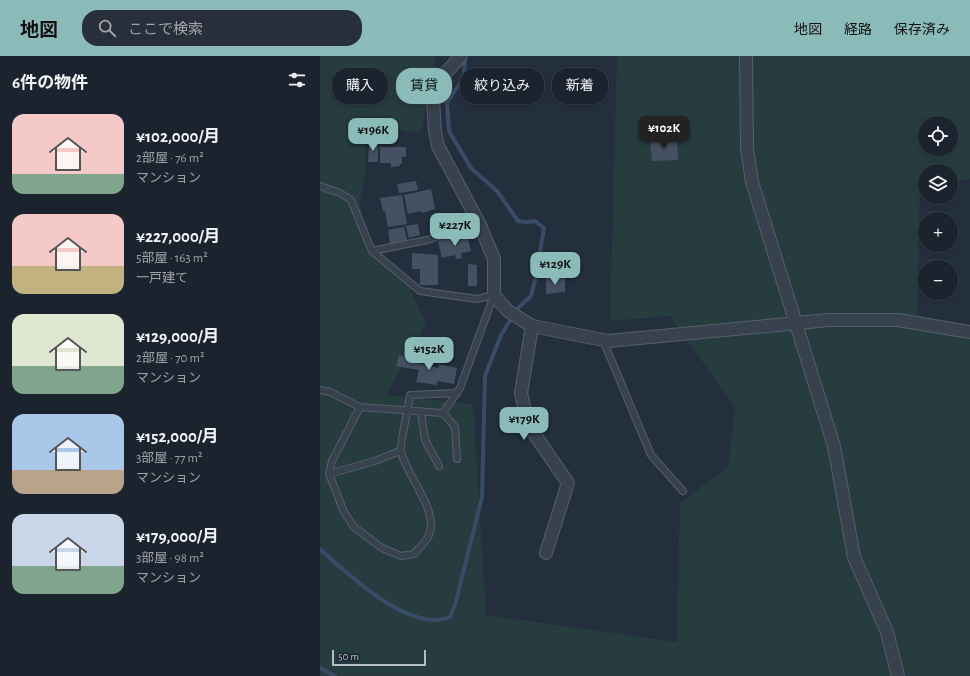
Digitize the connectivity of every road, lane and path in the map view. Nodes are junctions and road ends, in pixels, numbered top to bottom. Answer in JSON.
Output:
{"nodes":[{"id":1,"x":461,"y":56,"type":"edge"},
{"id":2,"x":746,"y":56,"type":"edge"},
{"id":3,"x":320,"y":186,"type":"edge"},
{"id":4,"x":479,"y":223,"type":"junction"},
{"id":5,"x":372,"y":251,"type":"junction"},
{"id":6,"x":494,"y":295,"type":"junction"},
{"id":7,"x":796,"y":323,"type":"junction"},
{"id":8,"x":532,"y":326,"type":"junction"},
{"id":9,"x":970,"y":332,"type":"edge"},
{"id":10,"x":603,"y":340,"type":"junction"},
{"id":11,"x":320,"y":390,"type":"edge"},
{"id":12,"x":457,"y":393,"type":"junction"},
{"id":13,"x":360,"y":407,"type":"junction"},
{"id":14,"x":408,"y":410,"type":"junction"},
{"id":15,"x":421,"y":412,"type":"junction"},
{"id":16,"x":443,"y":413,"type":"junction"},
{"id":17,"x":400,"y":451,"type":"junction"},
{"id":18,"x":457,"y":459,"type":"dead end"},
{"id":19,"x":438,"y":466,"type":"dead end"},
{"id":20,"x":329,"y":474,"type":"junction"},
{"id":21,"x":683,"y":491,"type":"dead end"},
{"id":22,"x":546,"y":553,"type":"dead end"},
{"id":23,"x":898,"y":676,"type":"edge"}],
"edges":[{"from":1,"to":4,"type":"street"},
{"from":2,"to":7,"type":"street"},
{"from":3,"to":5,"type":"lane"},
{"from":4,"to":5,"type":"lane"},
{"from":4,"to":6,"type":"street"},
{"from":5,"to":6,"type":"lane"},
{"from":6,"to":8,"type":"street"},
{"from":6,"to":12,"type":"lane"},
{"from":7,"to":9,"type":"street"},
{"from":7,"to":10,"type":"street"},
{"from":7,"to":23,"type":"street"},
{"from":8,"to":10,"type":"street"},
{"from":8,"to":22,"type":"street"},
{"from":10,"to":21,"type":"lane"},
{"from":11,"to":13,"type":"lane"},
{"from":12,"to":14,"type":"lane"},
{"from":12,"to":16,"type":"lane"},
{"from":13,"to":14,"type":"lane"},
{"from":13,"to":20,"type":"lane"},
{"from":14,"to":15,"type":"lane"},
{"from":14,"to":17,"type":"lane"},
{"from":15,"to":16,"type":"lane"},
{"from":15,"to":19,"type":"lane"},
{"from":16,"to":18,"type":"lane"},
{"from":17,"to":20,"type":"lane"},
{"from":17,"to":20,"type":"lane"}]}
